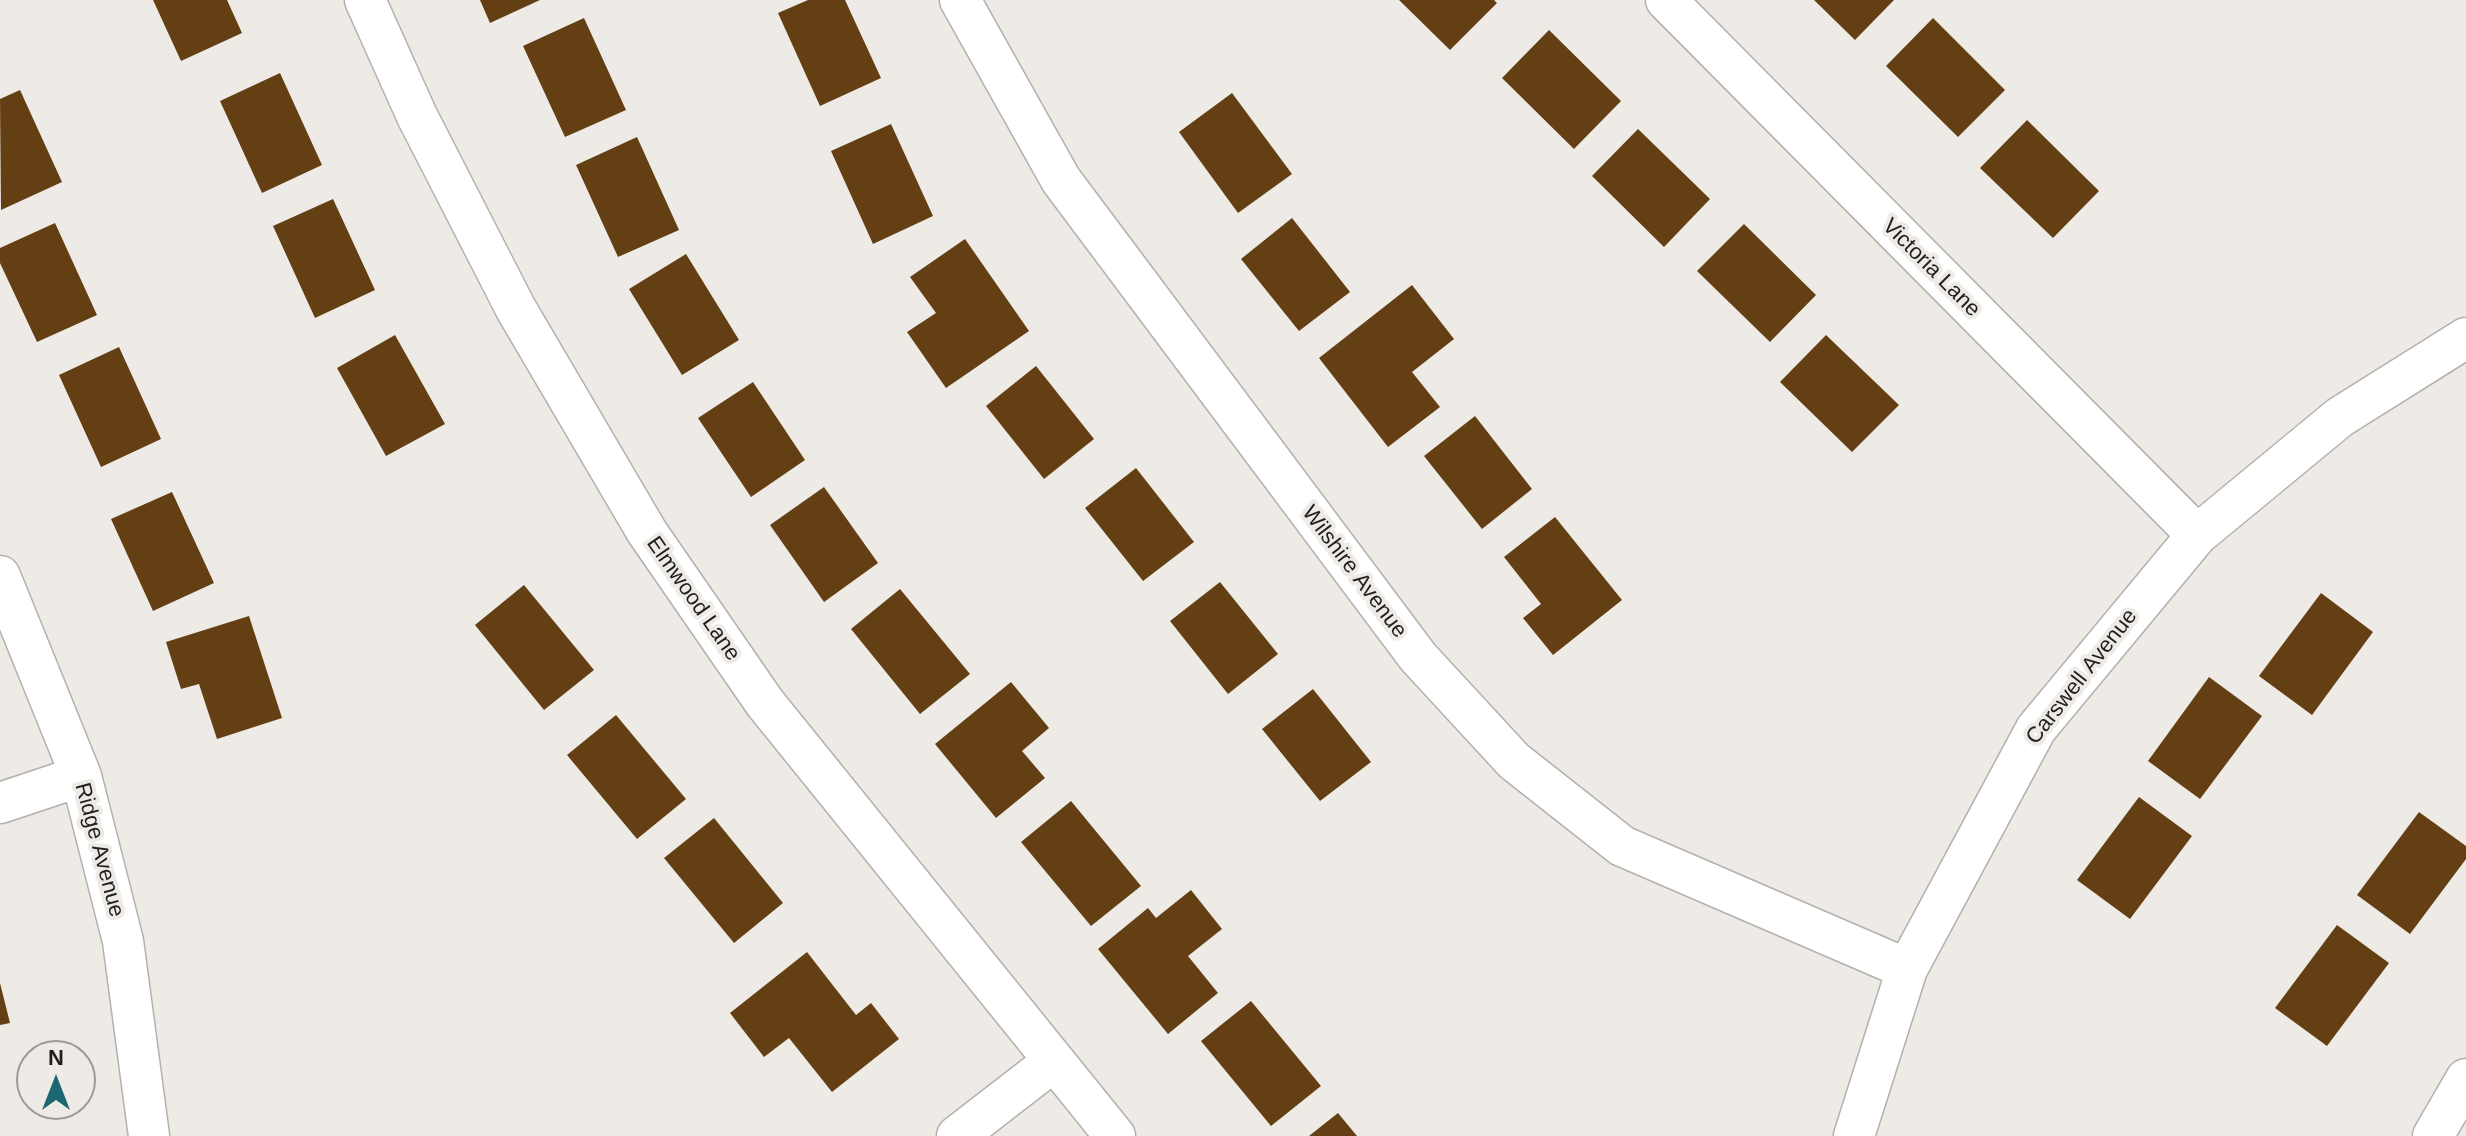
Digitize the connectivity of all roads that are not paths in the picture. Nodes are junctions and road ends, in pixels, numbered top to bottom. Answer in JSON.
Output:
{"nodes":[{"id":1,"x":365,"y":0,"type":"edge"},
{"id":2,"x":960,"y":0,"type":"edge"},
{"id":3,"x":1666,"y":0,"type":"edge"},
{"id":4,"x":2466,"y":338,"type":"edge"},
{"id":5,"x":2197,"y":535,"type":"junction"},
{"id":6,"x":0,"y":576,"type":"edge"},
{"id":7,"x":81,"y":776,"type":"junction"},
{"id":8,"x":0,"y":803,"type":"edge"},
{"id":9,"x":1907,"y":969,"type":"junction"},
{"id":10,"x":1054,"y":1061,"type":"junction"},
{"id":11,"x":2466,"y":1079,"type":"edge"},
{"id":12,"x":149,"y":1136,"type":"edge"},
{"id":13,"x":957,"y":1136,"type":"edge"},
{"id":14,"x":1115,"y":1136,"type":"edge"},
{"id":15,"x":1854,"y":1136,"type":"edge"},
{"id":16,"x":2433,"y":1136,"type":"edge"}],
"edges":[{"from":1,"to":10,"type":"street","name":"Elmwood Lane"},
{"from":2,"to":9,"type":"street","name":"Wilshire Avenue"},
{"from":3,"to":5,"type":"street","name":"Victoria Lane"},
{"from":4,"to":5,"type":"street","name":"Carswell Avenue"},
{"from":5,"to":9,"type":"street","name":"Carswell Avenue"},
{"from":6,"to":7,"type":"street","name":"Ridge Avenue"},
{"from":7,"to":8,"type":"street"},
{"from":7,"to":12,"type":"street","name":"Ridge Avenue"},
{"from":9,"to":15,"type":"street","name":"Carswell Avenue"},
{"from":10,"to":13,"type":"street"},
{"from":10,"to":14,"type":"street","name":"Elmwood Lane"},
{"from":11,"to":16,"type":"street"}]}
